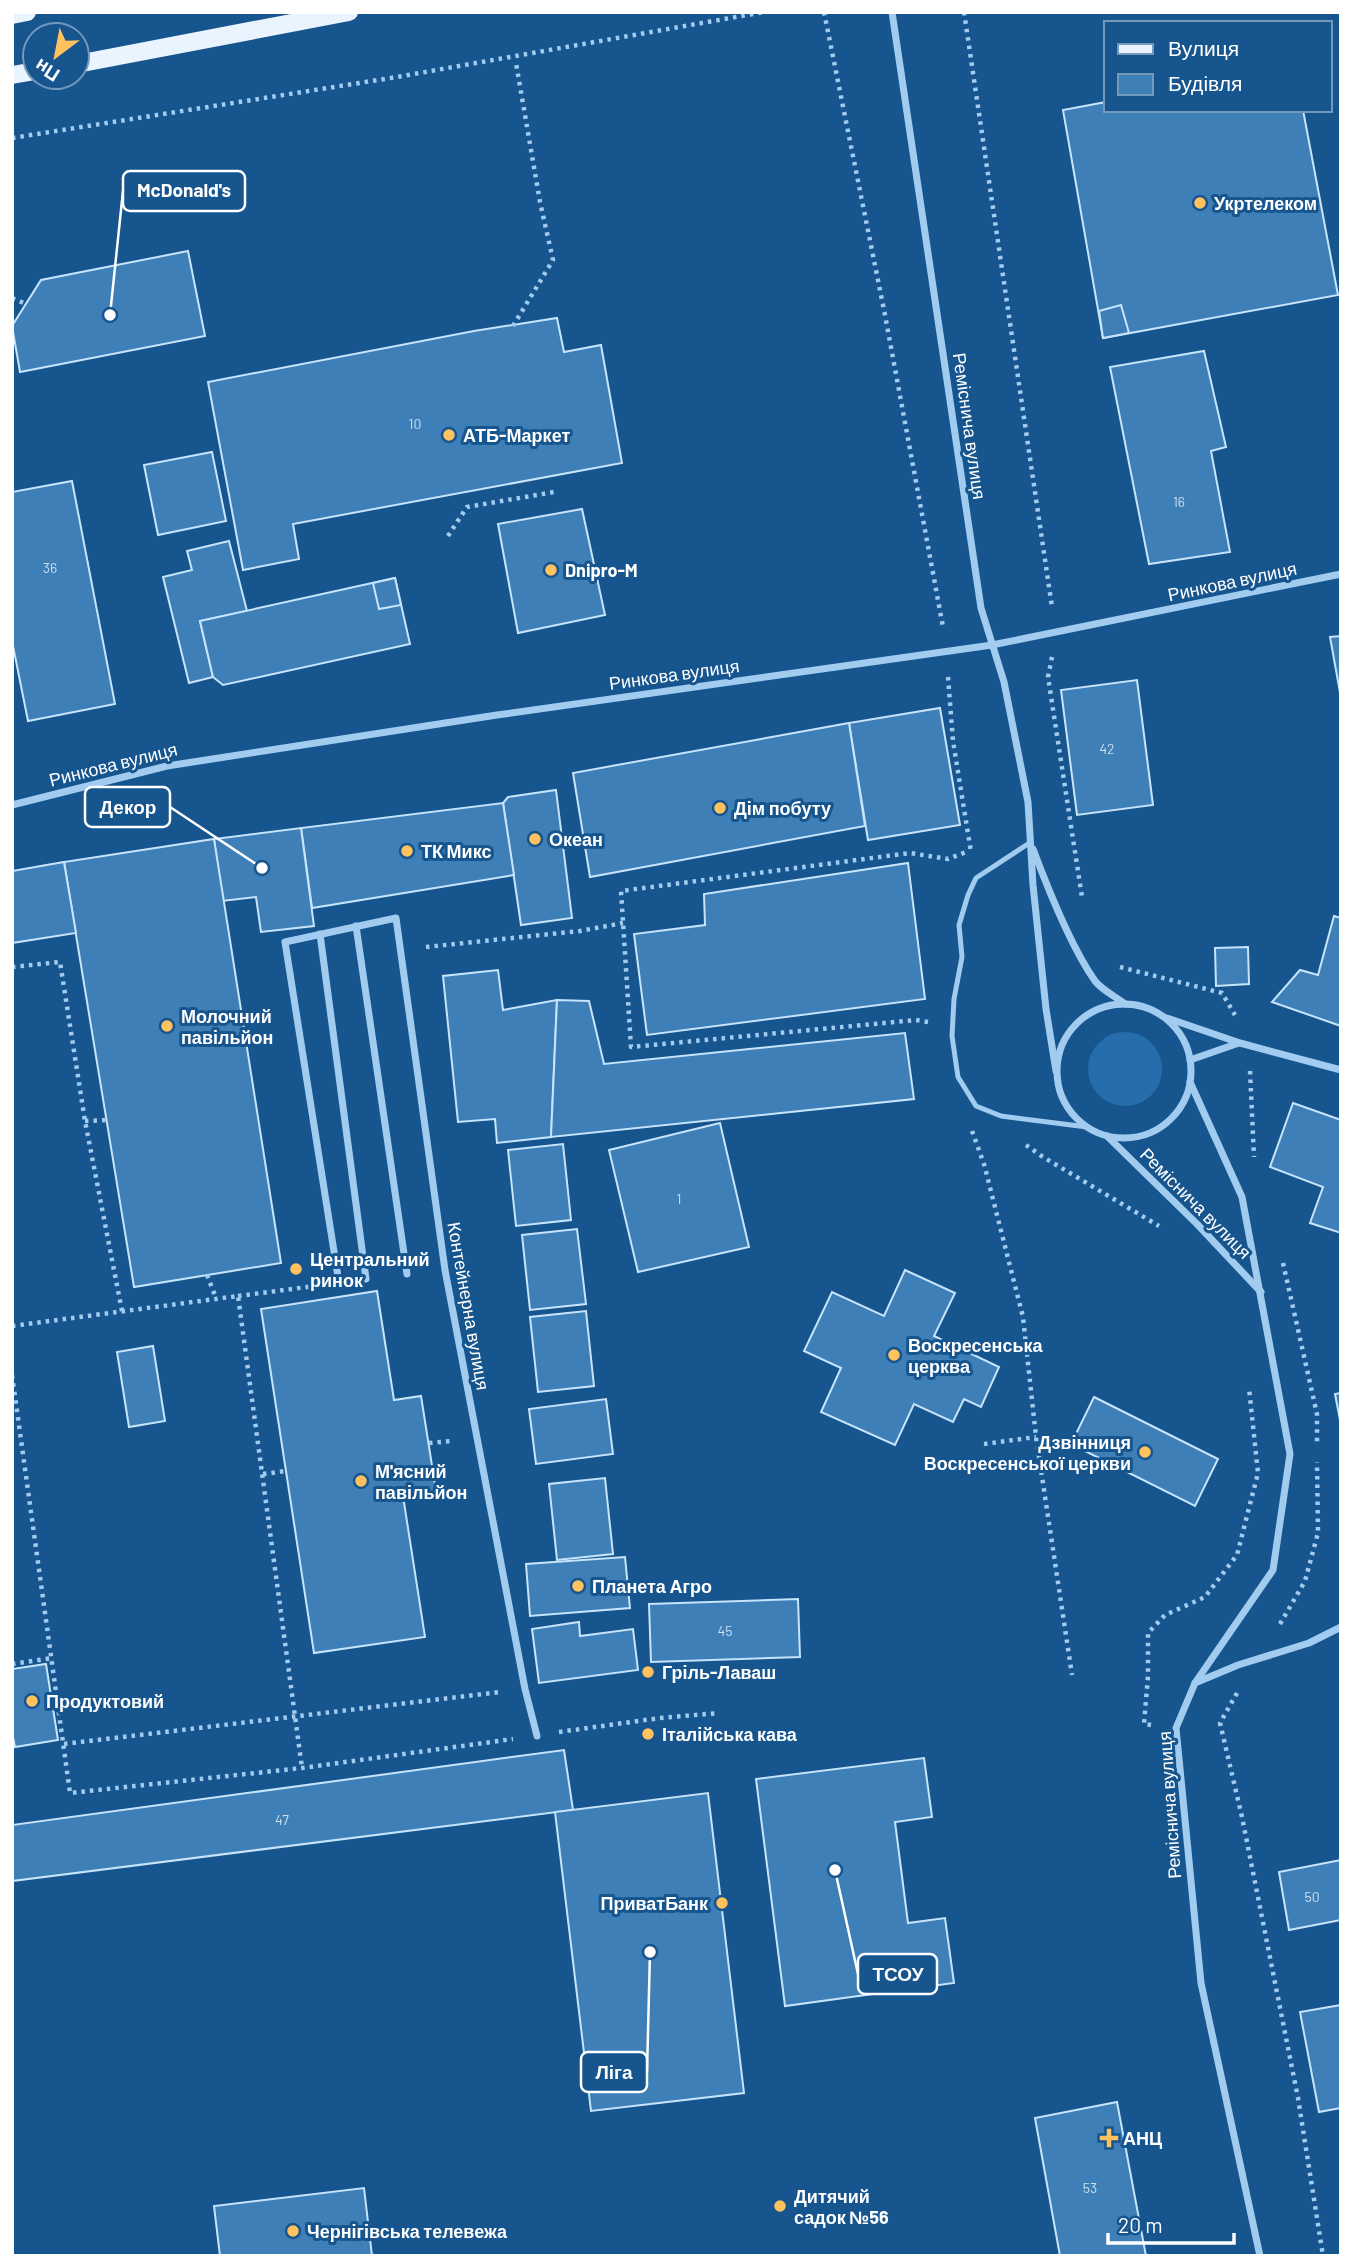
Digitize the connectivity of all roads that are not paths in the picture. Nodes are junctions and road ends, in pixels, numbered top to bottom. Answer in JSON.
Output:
{"nodes":[{"id":1,"x":27,"y":12,"type":"edge"},
{"id":2,"x":349,"y":12,"type":"edge"},
{"id":3,"x":892,"y":12,"type":"edge"},
{"id":4,"x":12,"y":15,"type":"edge"},
{"id":5,"x":91,"y":61,"type":"edge"},
{"id":6,"x":1341,"y":574,"type":"edge"},
{"id":7,"x":992,"y":645,"type":"junction"},
{"id":8,"x":12,"y":805,"type":"edge"},
{"id":9,"x":1031,"y":842,"type":"junction"},
{"id":10,"x":356,"y":926,"type":"junction"},
{"id":11,"x":320,"y":934,"type":"junction"},
{"id":12,"x":1125,"y":1004,"type":"junction"},
{"id":13,"x":1162,"y":1016,"type":"junction"},
{"id":14,"x":1240,"y":1043,"type":"junction"},
{"id":15,"x":1190,"y":1060,"type":"junction"},
{"id":16,"x":1341,"y":1070,"type":"edge"},
{"id":17,"x":1056,"y":1071,"type":"junction"},
{"id":18,"x":1190,"y":1082,"type":"junction"},
{"id":19,"x":1087,"y":1127,"type":"junction"},
{"id":20,"x":1107,"y":1136,"type":"junction"},
{"id":21,"x":407,"y":1274,"type":"dead end"},
{"id":22,"x":366,"y":1279,"type":"dead end"},
{"id":23,"x":339,"y":1283,"type":"dead end"},
{"id":24,"x":1262,"y":1292,"type":"junction"},
{"id":25,"x":1341,"y":1627,"type":"edge"},
{"id":26,"x":1195,"y":1683,"type":"junction"},
{"id":27,"x":537,"y":1735,"type":"road end"},
{"id":28,"x":1260,"y":2256,"type":"edge"}],
"edges":[{"from":1,"to":4,"type":"main road"},
{"from":2,"to":5,"type":"main road"},
{"from":3,"to":7,"type":"street","name":"Реміснича вулиця"},
{"from":6,"to":7,"type":"street","name":"Ринкова вулиця"},
{"from":7,"to":8,"type":"street","name":"Ринкова вулиця"},
{"from":7,"to":9,"type":"street","name":"Реміснича вулиця"},
{"from":9,"to":12,"type":"street","name":"Реміснича вулиця"},
{"from":9,"to":17,"type":"street","name":"Реміснича вулиця"},
{"from":9,"to":19,"type":"lane"},
{"from":10,"to":11,"type":"street","name":"Контейнерна вулиця"},
{"from":10,"to":21,"type":"street"},
{"from":10,"to":27,"type":"street","name":"Контейнерна вулиця"},
{"from":11,"to":22,"type":"street"},
{"from":11,"to":23,"type":"street","name":"Контейнерна вулиця"},
{"from":12,"to":13,"type":"street","name":"Реміснича вулиця"},
{"from":12,"to":17,"type":"street"},
{"from":13,"to":14,"type":"street"},
{"from":13,"to":15,"type":"street","name":"Реміснича вулиця"},
{"from":14,"to":15,"type":"street"},
{"from":14,"to":16,"type":"street"},
{"from":15,"to":18,"type":"street","name":"Реміснича вулиця"},
{"from":17,"to":19,"type":"street","name":"Реміснича вулиця"},
{"from":18,"to":20,"type":"street","name":"Реміснича вулиця"},
{"from":18,"to":24,"type":"street","name":"Реміснича вулиця"},
{"from":19,"to":20,"type":"street","name":"Реміснича вулиця"},
{"from":20,"to":24,"type":"street","name":"Реміснича вулиця"},
{"from":24,"to":26,"type":"street","name":"Реміснича вулиця"},
{"from":25,"to":26,"type":"street"},
{"from":26,"to":28,"type":"street","name":"Реміснича вулиця"}]}
